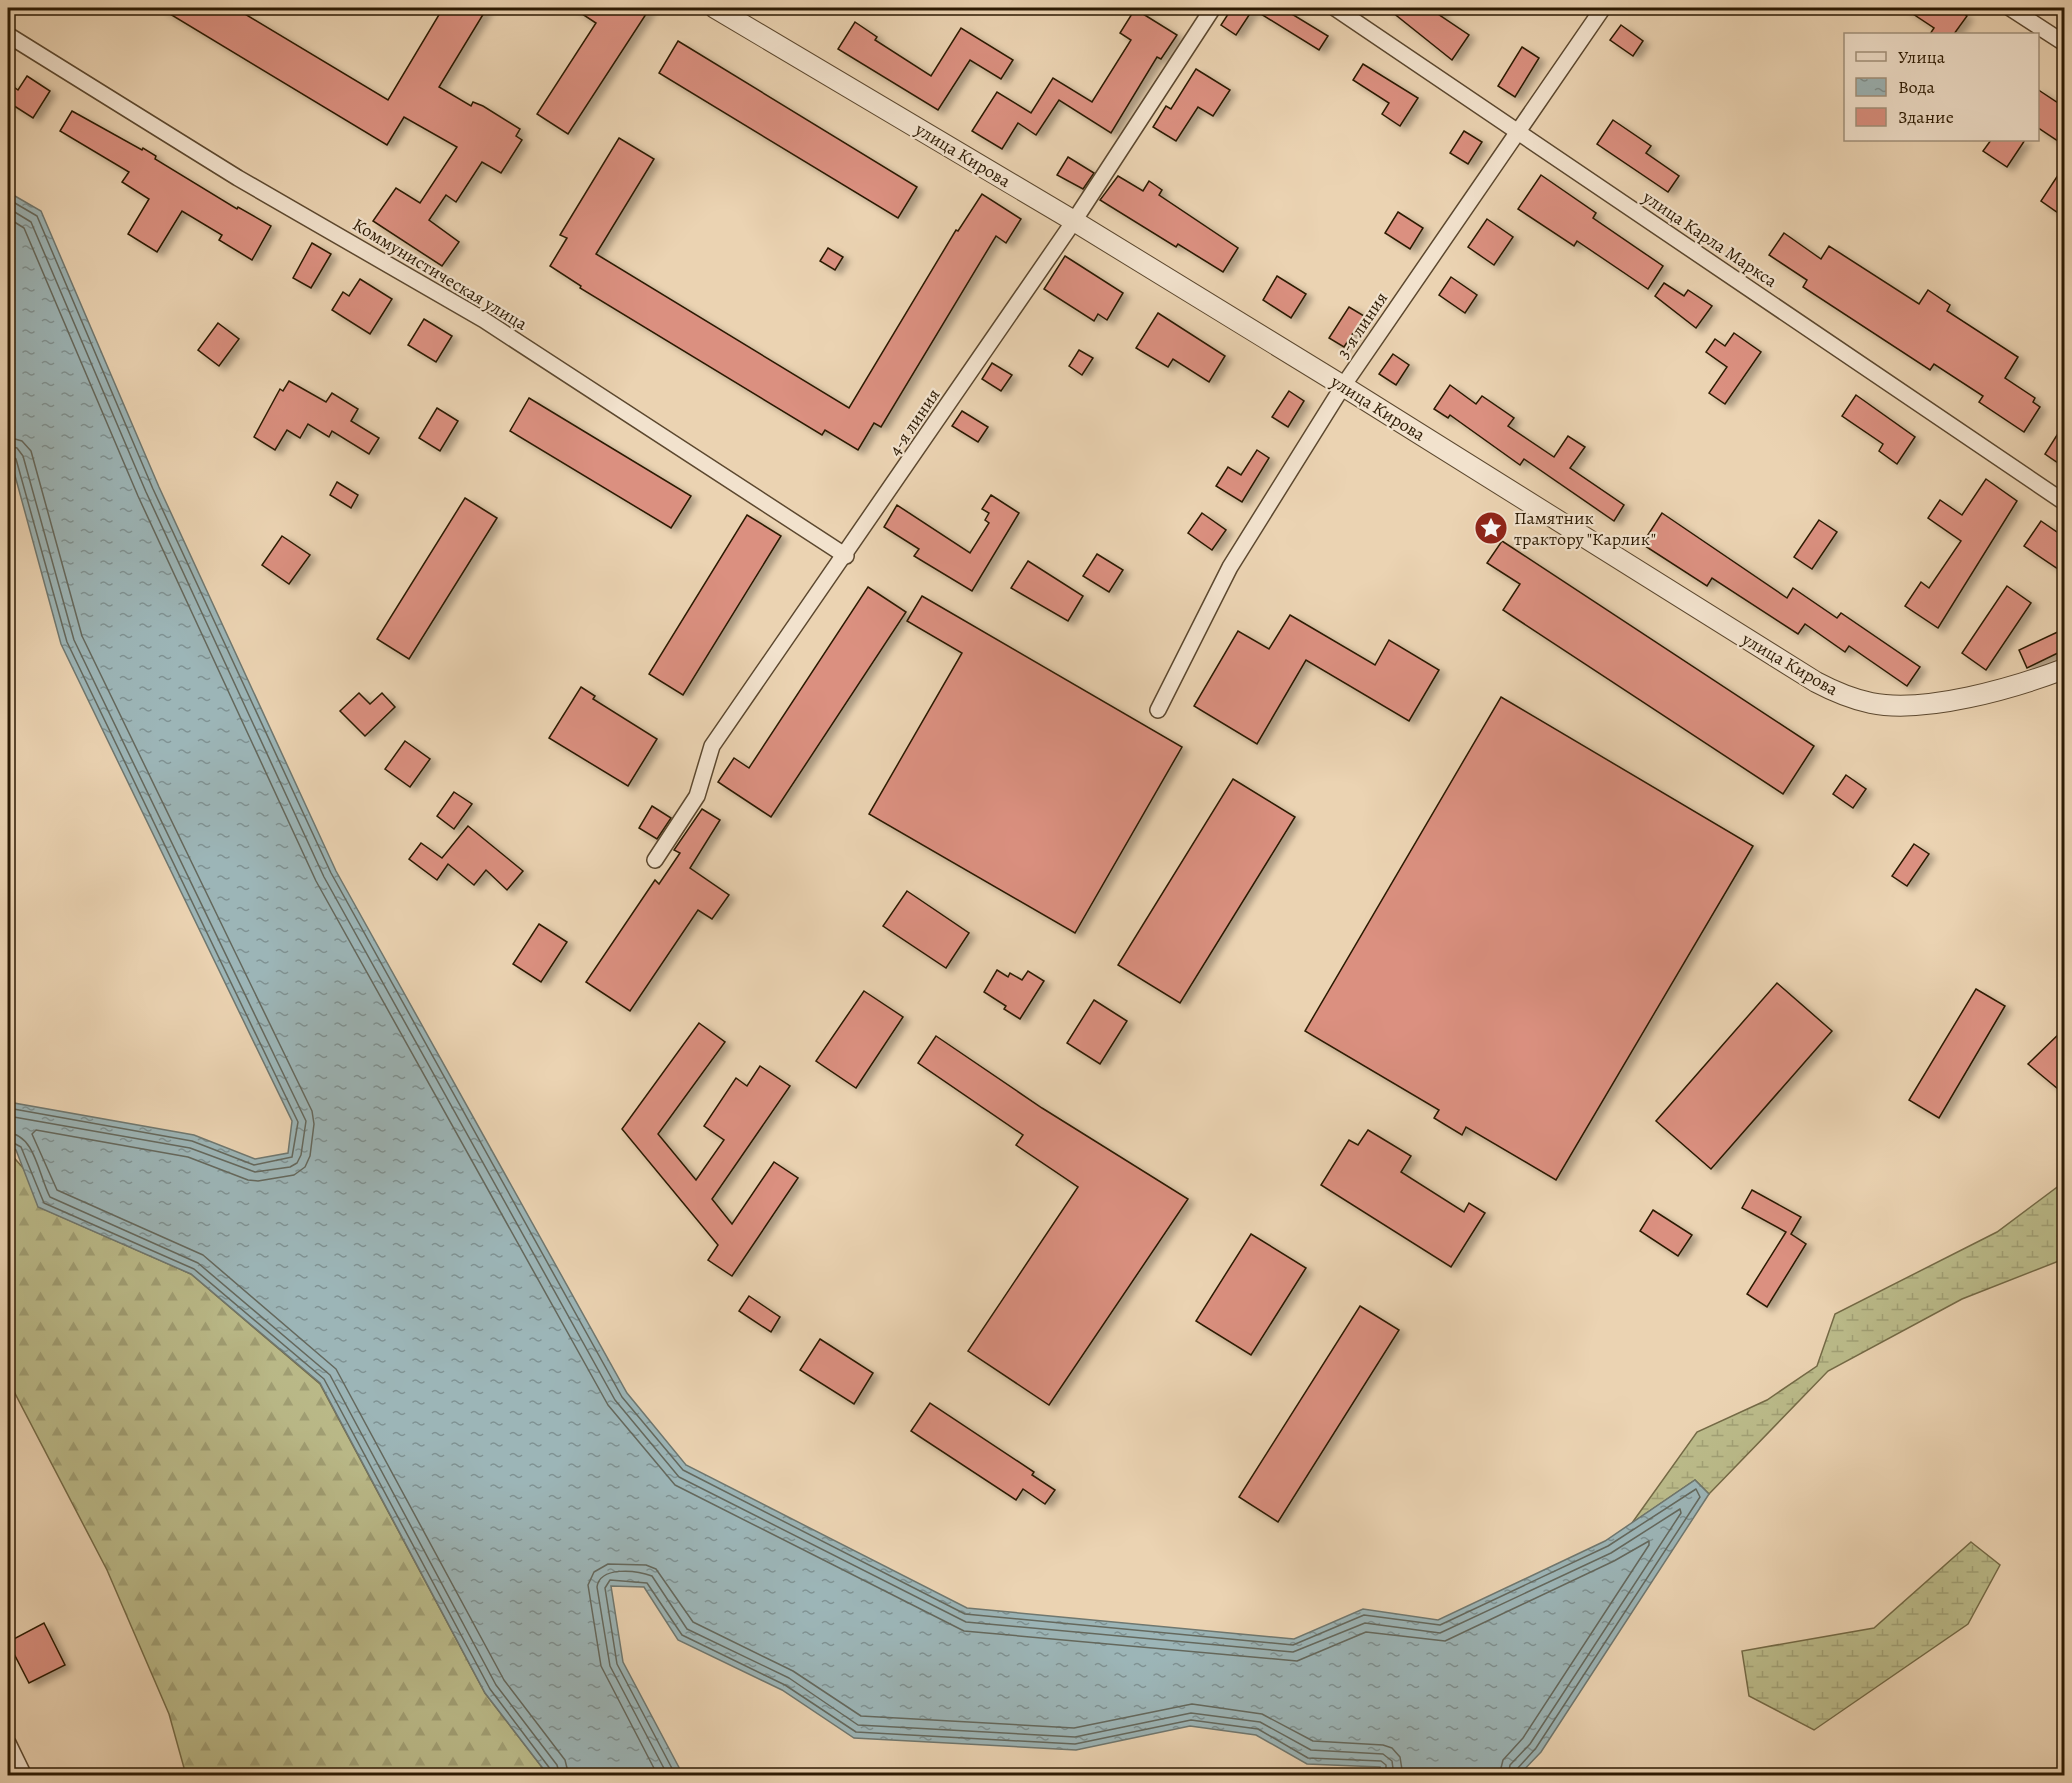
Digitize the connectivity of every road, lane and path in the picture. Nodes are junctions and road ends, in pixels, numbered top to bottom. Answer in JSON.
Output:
{"nodes":[{"id":1,"x":715,"y":8,"type":"edge"},
{"id":2,"x":1213,"y":8,"type":"edge"},
{"id":3,"x":1335,"y":8,"type":"edge"},
{"id":4,"x":1603,"y":8,"type":"edge"},
{"id":5,"x":2010,"y":8,"type":"edge"},
{"id":6,"x":8,"y":35,"type":"edge"},
{"id":7,"x":2064,"y":44,"type":"edge"},
{"id":8,"x":1517,"y":132,"type":"junction"},
{"id":9,"x":1074,"y":221,"type":"junction"},
{"id":10,"x":1343,"y":386,"type":"junction"},
{"id":11,"x":2064,"y":502,"type":"edge"},
{"id":12,"x":846,"y":556,"type":"junction"},
{"id":13,"x":2064,"y":669,"type":"edge"},
{"id":14,"x":1158,"y":710,"type":"dead end"},
{"id":15,"x":655,"y":860,"type":"dead end"},
{"id":16,"x":8,"y":1743,"type":"edge"},
{"id":17,"x":24,"y":1776,"type":"edge"}],
"edges":[{"from":1,"to":9,"type":"street","name":"улица Кирова"},
{"from":2,"to":9,"type":"street","name":"4-я линия"},
{"from":3,"to":8,"type":"street","name":"улица Карла Маркса"},
{"from":4,"to":8,"type":"street","name":"3-я линия"},
{"from":5,"to":7,"type":"street"},
{"from":6,"to":12,"type":"street","name":"Коммунистическая улица"},
{"from":8,"to":10,"type":"street","name":"3-я линия"},
{"from":8,"to":11,"type":"street","name":"улица Карла Маркса"},
{"from":9,"to":10,"type":"street","name":"улица Кирова"},
{"from":9,"to":12,"type":"street","name":"4-я линия"},
{"from":10,"to":13,"type":"street","name":"улица Кирова"},
{"from":10,"to":14,"type":"street","name":"3-я линия"},
{"from":12,"to":15,"type":"street","name":"4-я линия"},
{"from":16,"to":17,"type":"street"}]}
